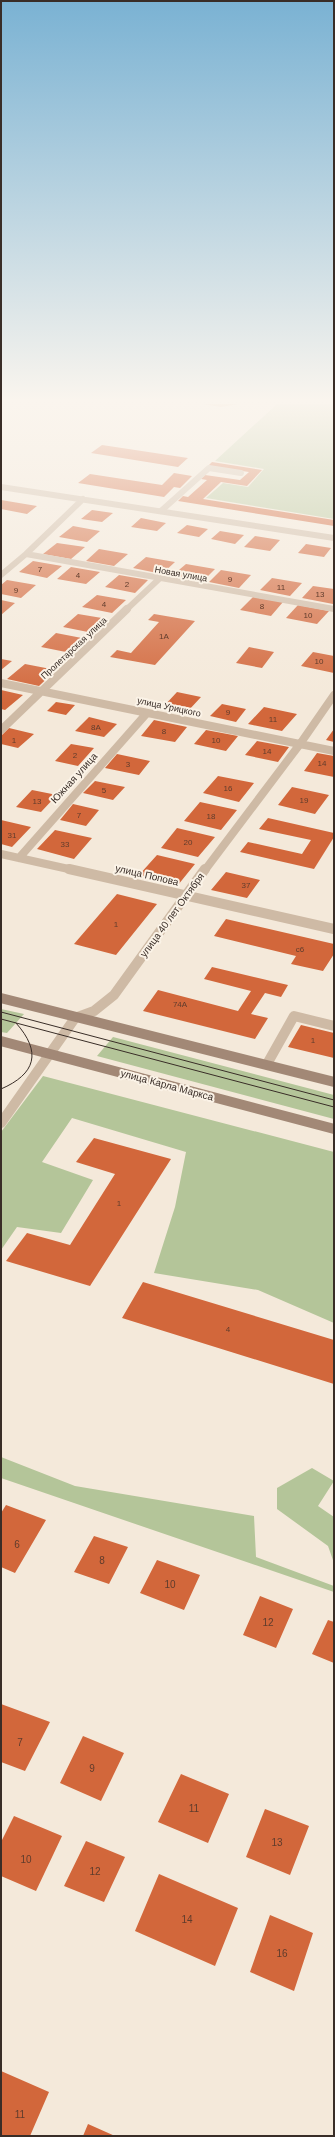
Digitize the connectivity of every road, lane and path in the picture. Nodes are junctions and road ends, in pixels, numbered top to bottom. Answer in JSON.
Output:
{"nodes":[{"id":1,"x":78,"y":504,"type":"edge"},
{"id":2,"x":114,"y":504,"type":"edge"},
{"id":3,"x":169,"y":504,"type":"edge"},
{"id":4,"x":161,"y":511,"type":"junction"},
{"id":5,"x":334,"y":538,"type":"edge"},
{"id":6,"x":26,"y":554,"type":"junction"},
{"id":7,"x":1,"y":574,"type":"edge"},
{"id":8,"x":159,"y":579,"type":"junction"},
{"id":9,"x":334,"y":609,"type":"edge"},
{"id":10,"x":1,"y":683,"type":"edge"},
{"id":11,"x":40,"y":692,"type":"junction"},
{"id":12,"x":334,"y":695,"type":"edge"},
{"id":13,"x":147,"y":713,"type":"junction"},
{"id":14,"x":1,"y":730,"type":"edge"},
{"id":15,"x":300,"y":744,"type":"junction"},
{"id":16,"x":334,"y":751,"type":"edge"},
{"id":17,"x":1,"y":854,"type":"edge"},
{"id":18,"x":18,"y":858,"type":"junction"},
{"id":19,"x":186,"y":895,"type":"junction"},
{"id":20,"x":334,"y":929,"type":"edge"},
{"id":21,"x":1,"y":998,"type":"edge"},
{"id":22,"x":75,"y":1018,"type":"junction"},
{"id":23,"x":334,"y":1026,"type":"edge"},
{"id":24,"x":1,"y":1041,"type":"edge"},
{"id":25,"x":49,"y":1055,"type":"junction"},
{"id":26,"x":267,"y":1064,"type":"junction"},
{"id":27,"x":334,"y":1082,"type":"edge"},
{"id":28,"x":1,"y":1123,"type":"edge"},
{"id":29,"x":334,"y":1129,"type":"edge"}],
"edges":[{"from":1,"to":6,"type":"street"},
{"from":2,"to":4,"type":"street"},
{"from":3,"to":4,"type":"street"},
{"from":4,"to":5,"type":"street"},
{"from":6,"to":7,"type":"street"},
{"from":6,"to":8,"type":"street","name":"Новая улица"},
{"from":8,"to":9,"type":"street","name":"Новая улица"},
{"from":8,"to":11,"type":"street","name":"Пролетарская улица"},
{"from":10,"to":11,"type":"street","name":"улица Урицкого"},
{"from":11,"to":13,"type":"street","name":"улица Урицкого"},
{"from":11,"to":14,"type":"street","name":"Пролетарская улица"},
{"from":12,"to":15,"type":"street","name":"улица 40 лет Октября"},
{"from":13,"to":15,"type":"street","name":"улица Урицкого"},
{"from":13,"to":18,"type":"street","name":"Южная улица"},
{"from":15,"to":16,"type":"street","name":"улица Урицкого"},
{"from":15,"to":19,"type":"street","name":"улица 40 лет Октября"},
{"from":17,"to":18,"type":"street","name":"улица Попова"},
{"from":18,"to":19,"type":"street","name":"улица Попова"},
{"from":19,"to":20,"type":"street","name":"улица Попова"},
{"from":19,"to":22,"type":"street","name":"улица 40 лет Октября"},
{"from":21,"to":22,"type":"street"},
{"from":22,"to":25,"type":"street"},
{"from":22,"to":26,"type":"street"},
{"from":23,"to":26,"type":"street"},
{"from":24,"to":25,"type":"street","name":"улица Карла Маркса"},
{"from":25,"to":28,"type":"street"},
{"from":25,"to":29,"type":"street","name":"улица Карла Маркса"},
{"from":26,"to":27,"type":"street"}]}
